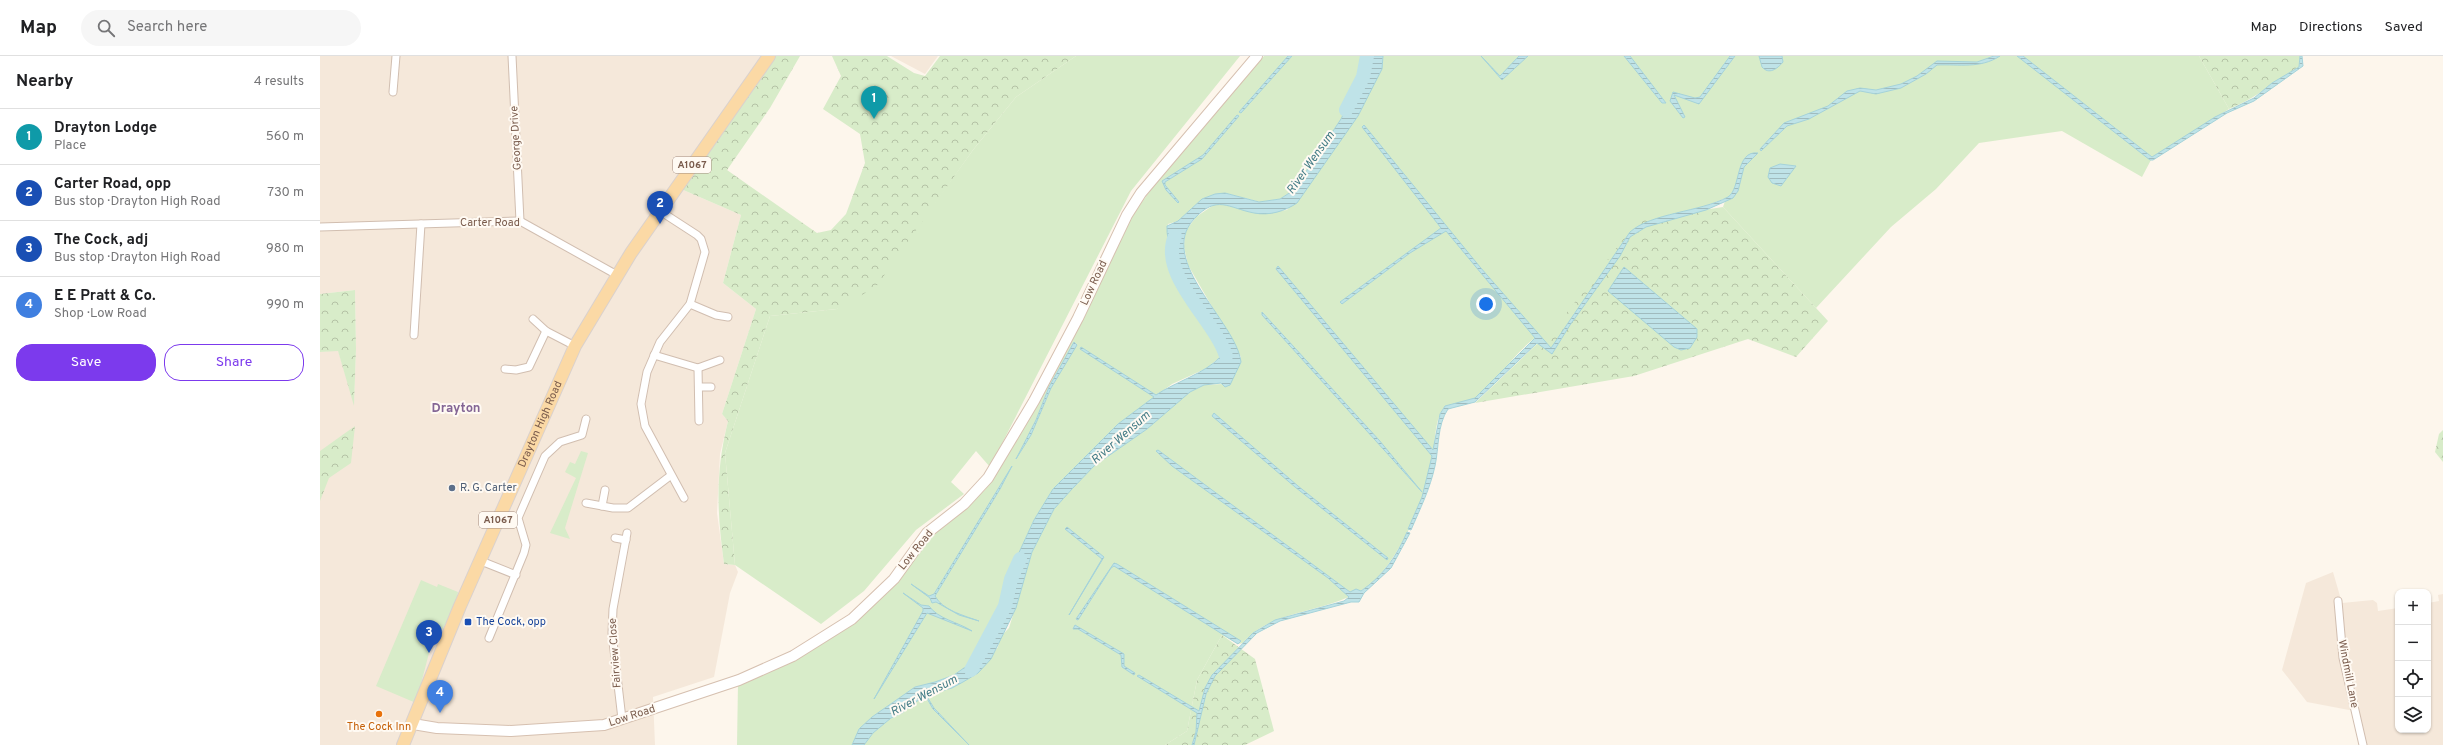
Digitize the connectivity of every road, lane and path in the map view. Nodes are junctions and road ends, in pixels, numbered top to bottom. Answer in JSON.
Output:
{"nodes":[{"id":1,"x":396,"y":56,"type":"edge"},
{"id":2,"x":512,"y":56,"type":"edge"},
{"id":3,"x":769,"y":56,"type":"edge"},
{"id":4,"x":1257,"y":56,"type":"edge"},
{"id":5,"x":393,"y":92,"type":"dead end"},
{"id":6,"x":660,"y":211,"type":"junction"},
{"id":7,"x":520,"y":221,"type":"junction"},
{"id":8,"x":421,"y":224,"type":"junction"},
{"id":9,"x":320,"y":227,"type":"edge"},
{"id":10,"x":617,"y":275,"type":"junction"},
{"id":11,"x":690,"y":304,"type":"junction"},
{"id":12,"x":728,"y":317,"type":"dead end"},
{"id":13,"x":533,"y":319,"type":"dead end"},
{"id":14,"x":546,"y":330,"type":"junction"},
{"id":15,"x":414,"y":335,"type":"dead end"},
{"id":16,"x":575,"y":346,"type":"junction"},
{"id":17,"x":654,"y":355,"type":"junction"},
{"id":18,"x":720,"y":360,"type":"dead end"},
{"id":19,"x":698,"y":368,"type":"junction"},
{"id":20,"x":505,"y":369,"type":"dead end"},
{"id":21,"x":699,"y":387,"type":"junction"},
{"id":22,"x":711,"y":387,"type":"dead end"},
{"id":23,"x":586,"y":419,"type":"dead end"},
{"id":24,"x":699,"y":420,"type":"dead end"},
{"id":25,"x":670,"y":476,"type":"junction"},
{"id":26,"x":605,"y":490,"type":"dead end"},
{"id":27,"x":684,"y":498,"type":"dead end"},
{"id":28,"x":586,"y":503,"type":"dead end"},
{"id":29,"x":602,"y":506,"type":"junction"},
{"id":30,"x":615,"y":538,"type":"dead end"},
{"id":31,"x":481,"y":561,"type":"junction"},
{"id":32,"x":516,"y":575,"type":"junction"},
{"id":33,"x":2338,"y":601,"type":"dead end"},
{"id":34,"x":490,"y":638,"type":"dead end"},
{"id":35,"x":622,"y":719,"type":"junction"},
{"id":36,"x":413,"y":724,"type":"junction"},
{"id":37,"x":403,"y":745,"type":"edge"},
{"id":38,"x":2363,"y":745,"type":"edge"}],
"edges":[{"from":1,"to":5,"type":"street"},
{"from":2,"to":7,"type":"street","name":"George Drive"},
{"from":3,"to":6,"type":"main road","name":"Drayton High Road","number":"A1067"},
{"from":4,"to":35,"type":"street","name":"Low Road"},
{"from":6,"to":10,"type":"main road","name":"Drayton High Road","number":"A1067"},
{"from":6,"to":11,"type":"street"},
{"from":7,"to":8,"type":"street","name":"Carter Road"},
{"from":7,"to":10,"type":"street","name":"Carter Road"},
{"from":8,"to":9,"type":"street","name":"Carter Road"},
{"from":8,"to":15,"type":"street"},
{"from":10,"to":16,"type":"main road","name":"Drayton High Road","number":"A1067"},
{"from":11,"to":12,"type":"street"},
{"from":11,"to":17,"type":"street"},
{"from":13,"to":14,"type":"street"},
{"from":14,"to":16,"type":"street"},
{"from":14,"to":20,"type":"street"},
{"from":16,"to":31,"type":"main road","name":"Drayton High Road","number":"A1067"},
{"from":17,"to":19,"type":"street"},
{"from":17,"to":25,"type":"street"},
{"from":18,"to":19,"type":"street"},
{"from":19,"to":21,"type":"street"},
{"from":21,"to":22,"type":"street"},
{"from":21,"to":24,"type":"street"},
{"from":23,"to":32,"type":"street"},
{"from":25,"to":27,"type":"street"},
{"from":25,"to":29,"type":"street"},
{"from":26,"to":29,"type":"street"},
{"from":28,"to":29,"type":"street"},
{"from":30,"to":35,"type":"street","name":"Fairview Close"},
{"from":31,"to":32,"type":"street"},
{"from":31,"to":36,"type":"main road","name":"Drayton High Road","number":"A1067"},
{"from":32,"to":34,"type":"street"},
{"from":33,"to":38,"type":"street","name":"Windmill Lane"},
{"from":35,"to":36,"type":"street","name":"Low Road"},
{"from":36,"to":37,"type":"main road","name":"Drayton High Road","number":"A1067"}]}
